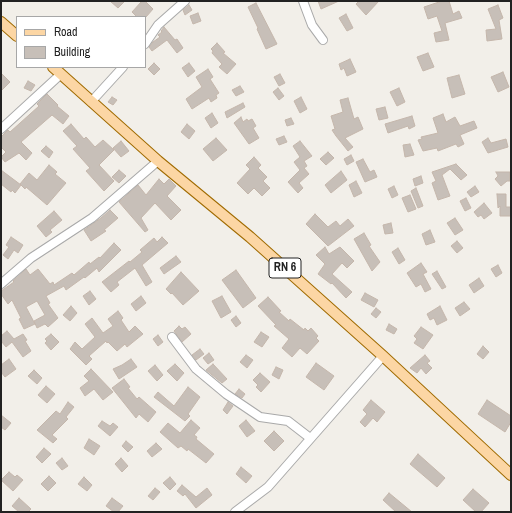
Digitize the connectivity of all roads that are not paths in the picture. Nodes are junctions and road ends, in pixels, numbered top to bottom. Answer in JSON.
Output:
{"nodes":[{"id":1,"x":186,"y":1,"type":"edge"},
{"id":2,"x":303,"y":1,"type":"edge"},
{"id":3,"x":1,"y":22,"type":"edge"},
{"id":4,"x":16,"y":35,"type":"edge"},
{"id":5,"x":322,"y":40,"type":"dead end"},
{"id":6,"x":146,"y":43,"type":"edge"},
{"id":7,"x":54,"y":68,"type":"edge"},
{"id":8,"x":122,"y":68,"type":"edge"},
{"id":9,"x":61,"y":74,"type":"junction"},
{"id":10,"x":91,"y":102,"type":"junction"},
{"id":11,"x":1,"y":129,"type":"edge"},
{"id":12,"x":158,"y":161,"type":"junction"},
{"id":13,"x":1,"y":284,"type":"edge"},
{"id":14,"x":172,"y":337,"type":"dead end"},
{"id":15,"x":383,"y":356,"type":"junction"},
{"id":16,"x":310,"y":438,"type":"junction"},
{"id":17,"x":511,"y":475,"type":"edge"},
{"id":18,"x":235,"y":512,"type":"edge"}],
"edges":[{"from":1,"to":6,"type":"street"},
{"from":2,"to":5,"type":"street"},
{"from":3,"to":4,"type":"main road"},
{"from":7,"to":9,"type":"main road","number":"RN 6"},
{"from":8,"to":10,"type":"street"},
{"from":9,"to":10,"type":"main road","number":"RN 6"},
{"from":9,"to":11,"type":"street"},
{"from":10,"to":12,"type":"main road","number":"RN 6"},
{"from":12,"to":13,"type":"street"},
{"from":12,"to":15,"type":"main road","number":"RN 6"},
{"from":14,"to":16,"type":"street"},
{"from":15,"to":16,"type":"street"},
{"from":15,"to":17,"type":"main road","number":"RN 6"},
{"from":16,"to":18,"type":"street"}]}
